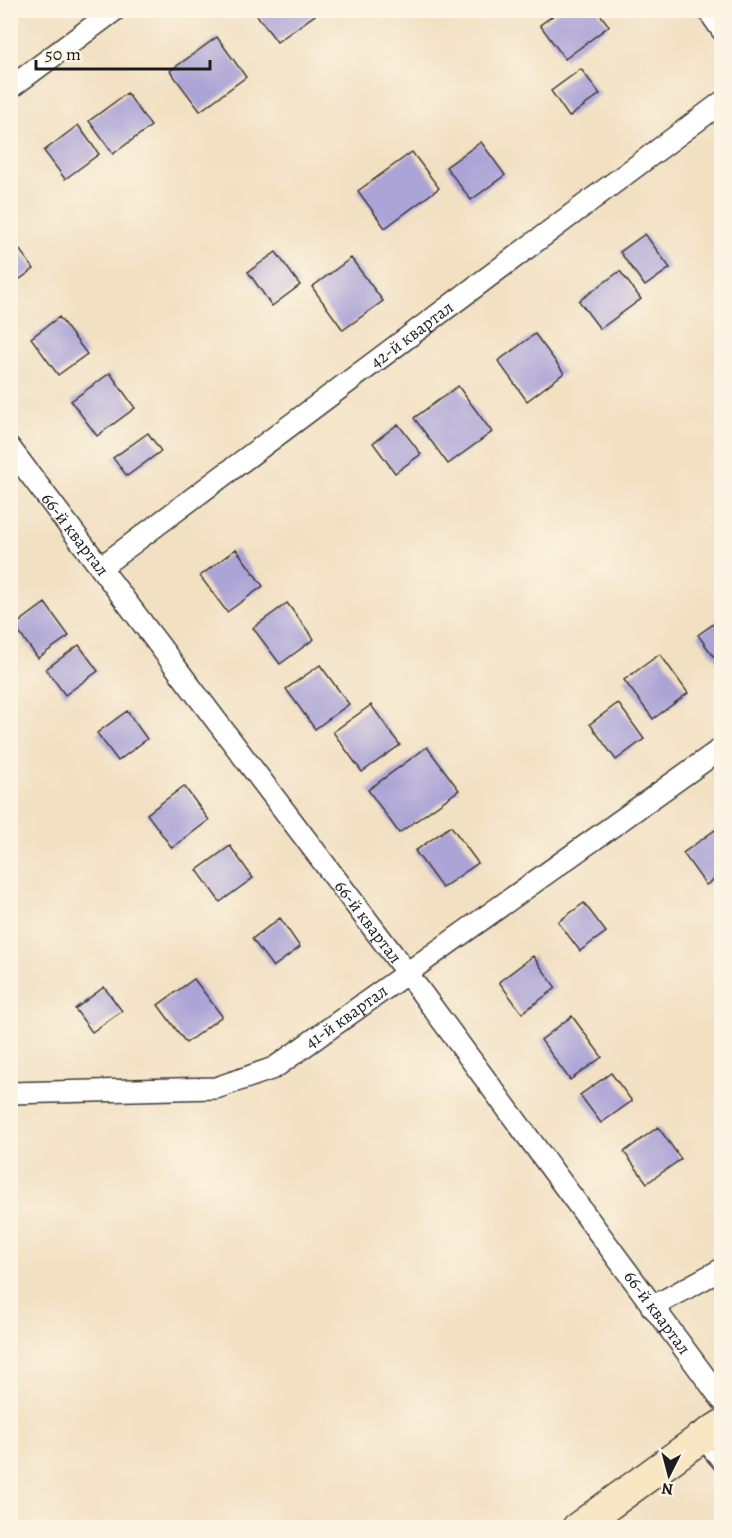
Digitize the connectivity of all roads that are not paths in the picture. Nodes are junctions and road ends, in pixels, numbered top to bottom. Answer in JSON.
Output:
{"nodes":[{"id":1,"x":115,"y":10,"type":"edge"},
{"id":2,"x":708,"y":10,"type":"edge"},
{"id":3,"x":722,"y":30,"type":"edge"},
{"id":4,"x":10,"y":88,"type":"edge"},
{"id":5,"x":722,"y":102,"type":"edge"},
{"id":6,"x":10,"y":448,"type":"edge"},
{"id":7,"x":101,"y":567,"type":"junction"},
{"id":8,"x":722,"y":748,"type":"edge"},
{"id":9,"x":407,"y":973,"type":"junction"},
{"id":10,"x":10,"y":1093,"type":"edge"},
{"id":11,"x":722,"y":1269,"type":"edge"},
{"id":12,"x":652,"y":1307,"type":"junction"},
{"id":13,"x":722,"y":1400,"type":"edge"},
{"id":14,"x":710,"y":1433,"type":"edge"},
{"id":15,"x":722,"y":1467,"type":"edge"},
{"id":16,"x":577,"y":1527,"type":"edge"}],
"edges":[{"from":1,"to":4,"type":"street"},
{"from":2,"to":3,"type":"street"},
{"from":5,"to":7,"type":"street","name":"42-й квартал"},
{"from":6,"to":7,"type":"street","name":"66-й квартал"},
{"from":7,"to":9,"type":"street","name":"66-й квартал"},
{"from":8,"to":9,"type":"street","name":"41-й квартал"},
{"from":9,"to":10,"type":"street","name":"41-й квартал"},
{"from":9,"to":12,"type":"street","name":"66-й квартал"},
{"from":11,"to":12,"type":"street"},
{"from":12,"to":13,"type":"street","name":"66-й квартал"},
{"from":14,"to":15,"type":"lane"},
{"from":14,"to":16,"type":"street"}]}
